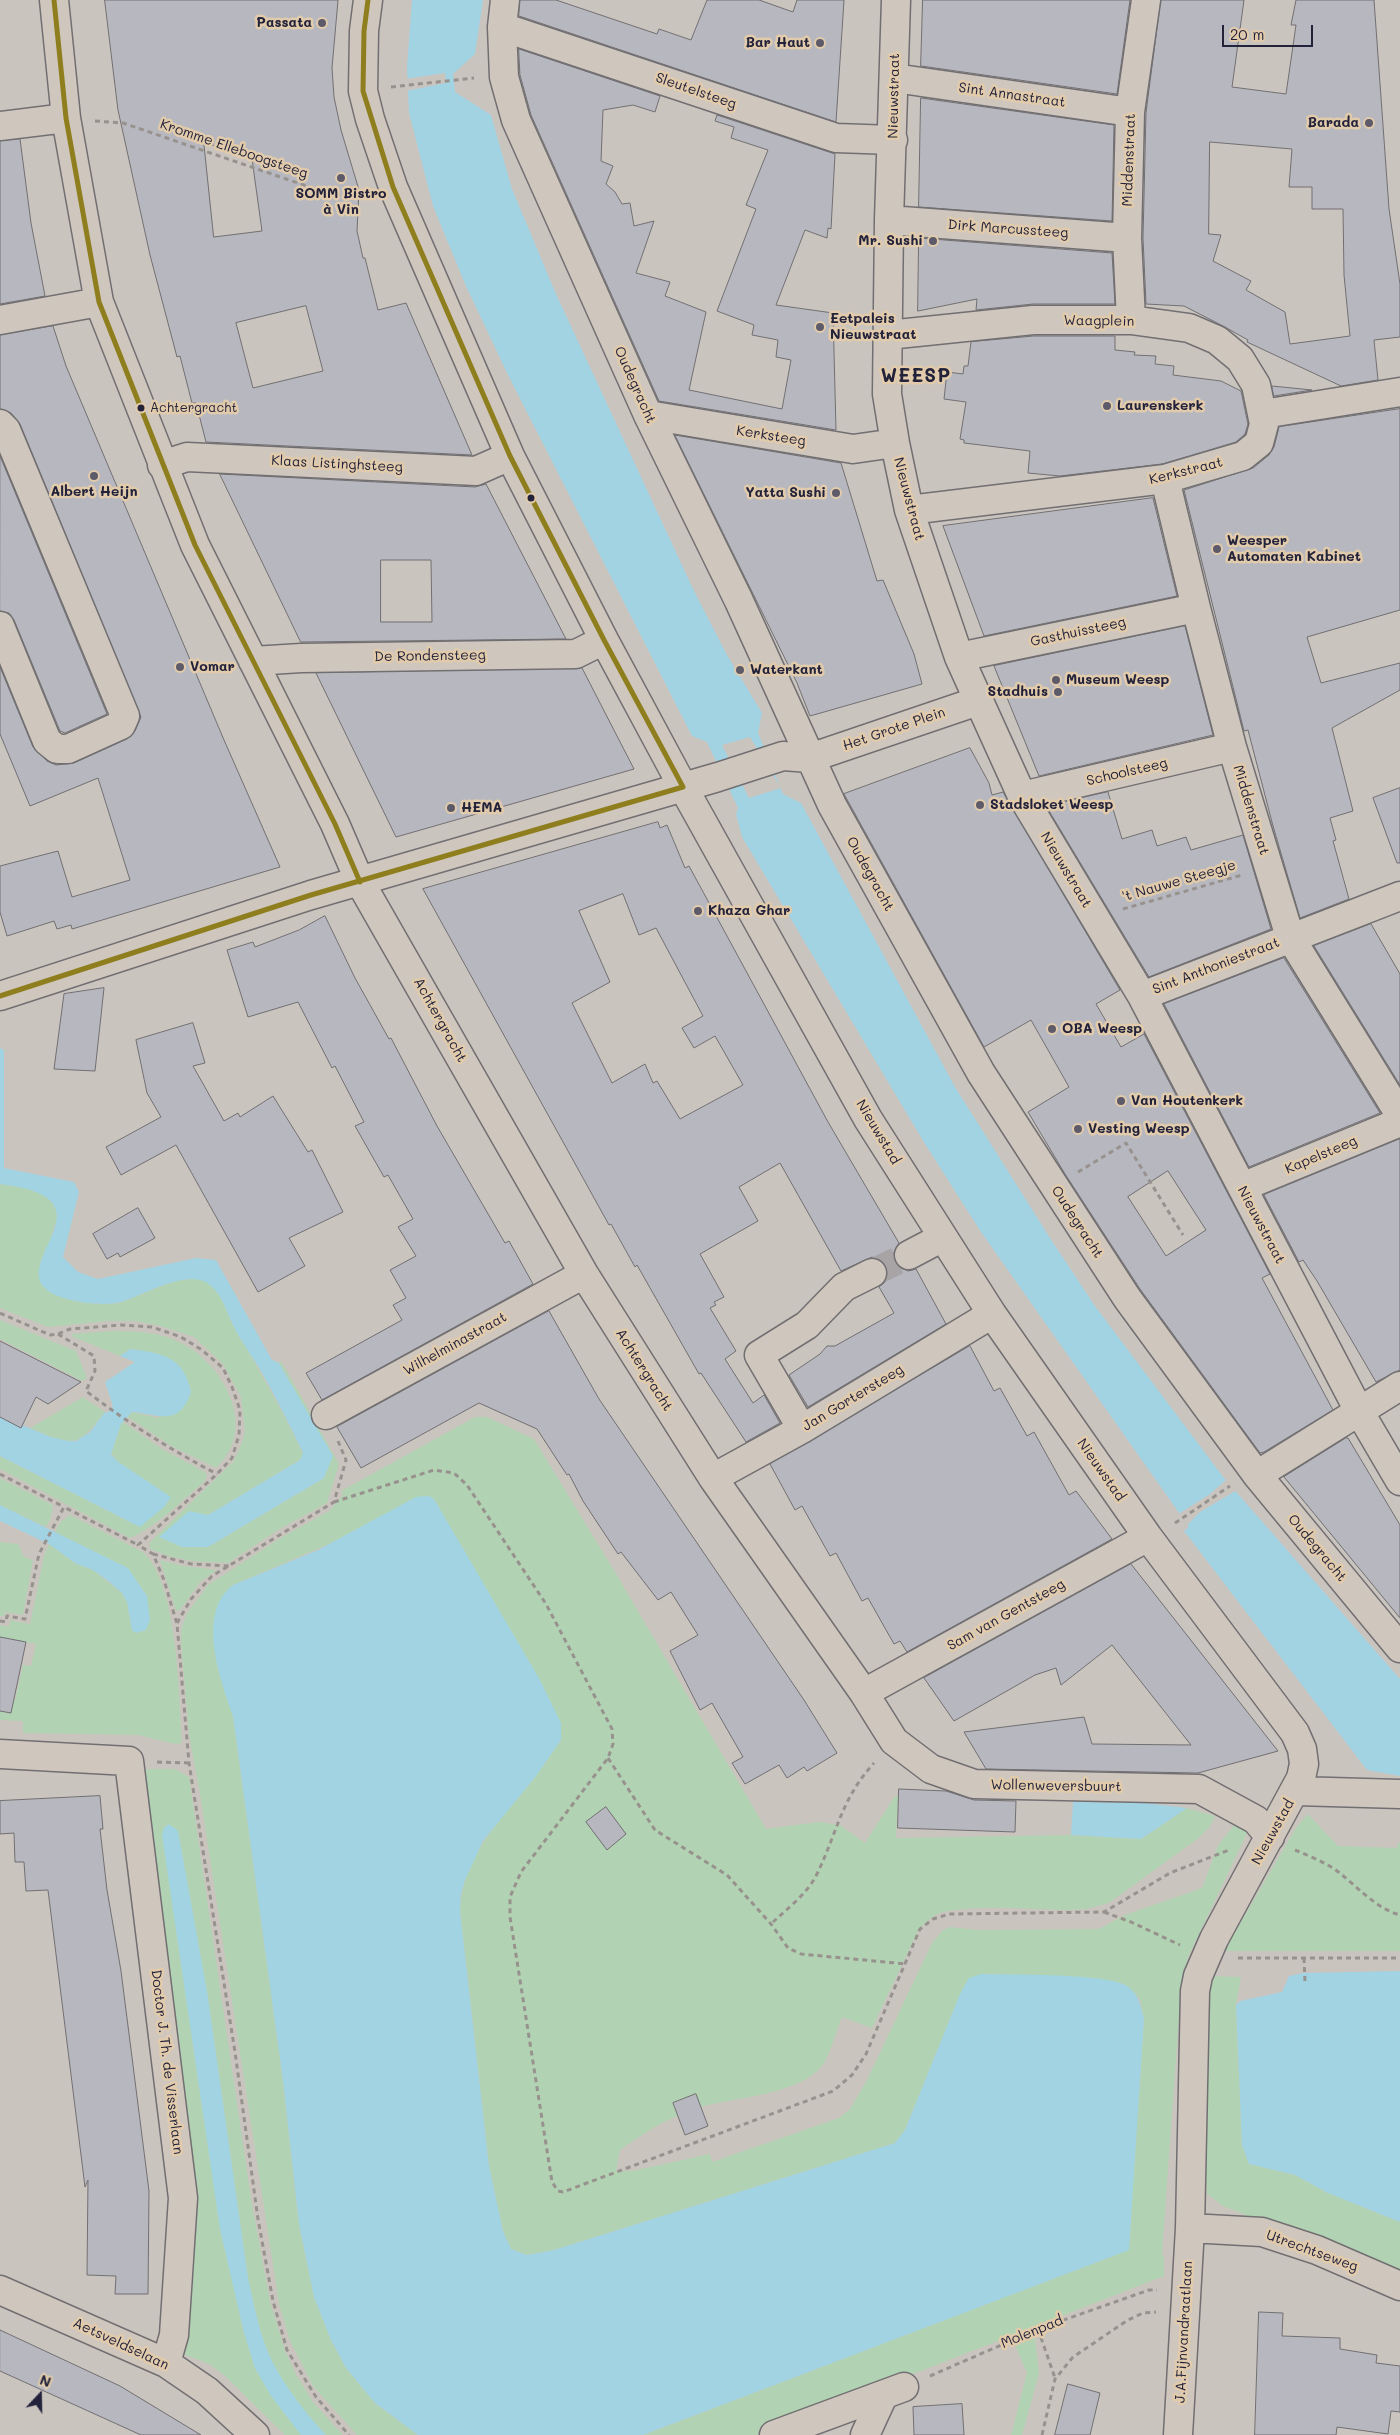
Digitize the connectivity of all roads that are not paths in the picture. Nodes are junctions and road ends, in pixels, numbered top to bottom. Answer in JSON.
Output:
{"nodes":[{"id":1,"x":54,"y":0,"type":"edge"},
{"id":2,"x":368,"y":0,"type":"edge"},
{"id":3,"x":505,"y":0,"type":"edge"},
{"id":4,"x":896,"y":0,"type":"edge"},
{"id":5,"x":1146,"y":0,"type":"edge"},
{"id":6,"x":502,"y":27,"type":"junction"},
{"id":7,"x":894,"y":78,"type":"junction"},
{"id":8,"x":1130,"y":112,"type":"junction"},
{"id":9,"x":66,"y":118,"type":"junction"},
{"id":10,"x":0,"y":126,"type":"edge"},
{"id":11,"x":893,"y":140,"type":"junction"},
{"id":12,"x":889,"y":220,"type":"junction"},
{"id":13,"x":1127,"y":238,"type":"junction"},
{"id":14,"x":93,"y":302,"type":"junction"},
{"id":15,"x":0,"y":320,"type":"edge"},
{"id":16,"x":1131,"y":320,"type":"junction"},
{"id":17,"x":888,"y":335,"type":"junction"},
{"id":18,"x":1400,"y":392,"type":"edge"},
{"id":19,"x":1263,"y":414,"type":"junction"},
{"id":20,"x":648,"y":415,"type":"junction"},
{"id":21,"x":0,"y":424,"type":"edge"},
{"id":22,"x":895,"y":443,"type":"junction"},
{"id":23,"x":510,"y":456,"type":"junction"},
{"id":24,"x":162,"y":465,"type":"junction"},
{"id":25,"x":1165,"y":479,"type":"junction"},
{"id":26,"x":910,"y":510,"type":"junction"},
{"id":27,"x":1196,"y":608,"type":"junction"},
{"id":28,"x":0,"y":626,"type":"edge"},
{"id":29,"x":604,"y":640,"type":"junction"},
{"id":30,"x":959,"y":657,"type":"junction"},
{"id":31,"x":253,"y":661,"type":"junction"},
{"id":32,"x":978,"y":701,"type":"junction"},
{"id":33,"x":1232,"y":747,"type":"junction"},
{"id":34,"x":810,"y":758,"type":"junction"},
{"id":35,"x":683,"y":787,"type":"junction"},
{"id":36,"x":1022,"y":796,"type":"junction"},
{"id":37,"x":360,"y":882,"type":"junction"},
{"id":38,"x":1400,"y":896,"type":"edge"},
{"id":39,"x":1290,"y":937,"type":"junction"},
{"id":40,"x":0,"y":996,"type":"edge"},
{"id":41,"x":1142,"y":996,"type":"junction"},
{"id":42,"x":1400,"y":1115,"type":"edge"},
{"id":43,"x":1400,"y":1122,"type":"edge"},
{"id":44,"x":1242,"y":1188,"type":"junction"},
{"id":45,"x":943,"y":1237,"type":"junction"},
{"id":46,"x":908,"y":1255,"type":"tunnel mouth"},
{"id":47,"x":872,"y":1273,"type":"tunnel mouth"},
{"id":48,"x":584,"y":1274,"type":"junction"},
{"id":49,"x":992,"y":1314,"type":"junction"},
{"id":50,"x":1400,"y":1386,"type":"edge"},
{"id":51,"x":1359,"y":1411,"type":"junction"},
{"id":52,"x":326,"y":1415,"type":"road end"},
{"id":53,"x":802,"y":1429,"type":"junction"},
{"id":54,"x":713,"y":1478,"type":"junction"},
{"id":55,"x":1246,"y":1479,"type":"junction"},
{"id":56,"x":1400,"y":1481,"type":"edge"},
{"id":57,"x":1148,"y":1537,"type":"junction"},
{"id":58,"x":1400,"y":1648,"type":"edge"},
{"id":59,"x":864,"y":1693,"type":"junction"},
{"id":60,"x":0,"y":1754,"type":"edge"},
{"id":61,"x":1296,"y":1791,"type":"junction"},
{"id":62,"x":1400,"y":1794,"type":"edge"},
{"id":63,"x":1270,"y":1837,"type":"junction"},
{"id":64,"x":1190,"y":2228,"type":"junction"},
{"id":65,"x":1400,"y":2286,"type":"edge"},
{"id":66,"x":0,"y":2290,"type":"edge"},
{"id":67,"x":166,"y":2363,"type":"junction"},
{"id":68,"x":256,"y":2435,"type":"edge"},
{"id":69,"x":774,"y":2435,"type":"edge"},
{"id":70,"x":865,"y":2435,"type":"edge"},
{"id":71,"x":1178,"y":2435,"type":"edge"}],
"edges":[{"from":1,"to":9,"type":"street","name":"Achtergracht"},
{"from":2,"to":23,"type":"street","name":"Nieuwstad"},
{"from":3,"to":6,"type":"street","name":"Oudegracht"},
{"from":4,"to":7,"type":"street","name":"Nieuwstraat"},
{"from":5,"to":8,"type":"street","name":"Middenstraat"},
{"from":6,"to":11,"type":"street","name":"Sleutelsteeg"},
{"from":6,"to":20,"type":"street","name":"Oudegracht"},
{"from":7,"to":8,"type":"street","name":"Sint Annastraat"},
{"from":7,"to":11,"type":"street","name":"Nieuwstraat"},
{"from":8,"to":13,"type":"street","name":"Middenstraat"},
{"from":9,"to":10,"type":"street"},
{"from":9,"to":14,"type":"street","name":"Achtergracht"},
{"from":11,"to":12,"type":"street","name":"Nieuwstraat"},
{"from":12,"to":13,"type":"street","name":"Dirk Marcussteeg"},
{"from":12,"to":17,"type":"street","name":"Nieuwstraat"},
{"from":13,"to":16,"type":"street","name":"Middenstraat"},
{"from":14,"to":15,"type":"street"},
{"from":14,"to":24,"type":"street","name":"Achtergracht"},
{"from":16,"to":17,"type":"street","name":"Waagplein"},
{"from":16,"to":19,"type":"street","name":"Waagplein"},
{"from":17,"to":22,"type":"street","name":"Nieuwstraat"},
{"from":18,"to":19,"type":"street"},
{"from":19,"to":25,"type":"street","name":"Kerkstraat"},
{"from":20,"to":22,"type":"street","name":"Kerksteeg"},
{"from":20,"to":34,"type":"street","name":"Oudegracht"},
{"from":21,"to":28,"type":"street"},
{"from":22,"to":26,"type":"street","name":"Nieuwstraat"},
{"from":23,"to":24,"type":"street","name":"Klaas Listinghsteeg"},
{"from":23,"to":29,"type":"street","name":"Nieuwstad"},
{"from":24,"to":31,"type":"street","name":"Achtergracht"},
{"from":25,"to":26,"type":"street","name":"Kerkstraat"},
{"from":25,"to":27,"type":"street","name":"Middenstraat"},
{"from":26,"to":30,"type":"street","name":"Nieuwstraat"},
{"from":27,"to":30,"type":"street","name":"Gasthuissteeg"},
{"from":27,"to":33,"type":"street","name":"Middenstraat"},
{"from":29,"to":31,"type":"street","name":"De Rondensteeg"},
{"from":29,"to":35,"type":"street","name":"Nieuwstad"},
{"from":30,"to":32,"type":"street","name":"Nieuwstraat"},
{"from":31,"to":37,"type":"street","name":"Achtergracht"},
{"from":32,"to":34,"type":"street","name":"Het Grote Plein"},
{"from":32,"to":36,"type":"street","name":"Nieuwstraat"},
{"from":33,"to":36,"type":"street","name":"Schoolsteeg"},
{"from":33,"to":39,"type":"street","name":"Middenstraat"},
{"from":34,"to":35,"type":"street"},
{"from":34,"to":55,"type":"street","name":"Oudegracht"},
{"from":35,"to":37,"type":"street"},
{"from":35,"to":45,"type":"street","name":"Nieuwstad"},
{"from":36,"to":41,"type":"street","name":"Nieuwstraat"},
{"from":37,"to":40,"type":"street"},
{"from":37,"to":48,"type":"street","name":"Achtergracht"},
{"from":38,"to":39,"type":"street","name":"Sint Anthoniestraat"},
{"from":39,"to":41,"type":"street","name":"Sint Anthoniestraat"},
{"from":39,"to":42,"type":"street","name":"Middenstraat"},
{"from":41,"to":44,"type":"street","name":"Nieuwstraat"},
{"from":43,"to":44,"type":"street","name":"Kapelsteeg"},
{"from":44,"to":51,"type":"street","name":"Nieuwstraat"},
{"from":45,"to":46,"type":"street"},
{"from":45,"to":49,"type":"street","name":"Nieuwstad"},
{"from":47,"to":53,"type":"street"},
{"from":48,"to":52,"type":"street","name":"Wilhelminastraat"},
{"from":48,"to":54,"type":"street","name":"Achtergracht"},
{"from":49,"to":53,"type":"street","name":"Jan Gortersteeg"},
{"from":49,"to":57,"type":"street","name":"Nieuwstad"},
{"from":50,"to":51,"type":"street"},
{"from":51,"to":55,"type":"street"},
{"from":51,"to":56,"type":"street","name":"Nieuwstraat"},
{"from":53,"to":54,"type":"street","name":"Jan Gortersteeg"},
{"from":54,"to":59,"type":"street","name":"Achtergracht"},
{"from":55,"to":58,"type":"street","name":"Oudegracht"},
{"from":57,"to":59,"type":"street","name":"Sam van Gentsteeg"},
{"from":57,"to":61,"type":"street","name":"Nieuwstad"},
{"from":59,"to":63,"type":"street","name":"Wollenweversbuurt"},
{"from":60,"to":67,"type":"street","name":"Doctor J. Th. de Visserlaan"},
{"from":61,"to":62,"type":"street"},
{"from":61,"to":63,"type":"street","name":"Nieuwstad"},
{"from":63,"to":64,"type":"street","name":"Nieuwstad"},
{"from":64,"to":65,"type":"street","name":"Utrechtseweg"},
{"from":64,"to":71,"type":"street","name":"J.A.Fijnvandraatlaan"},
{"from":66,"to":67,"type":"street","name":"Aetsveldselaan"},
{"from":67,"to":68,"type":"street","name":"Aetsveldselaan"},
{"from":69,"to":70,"type":"street"}]}
